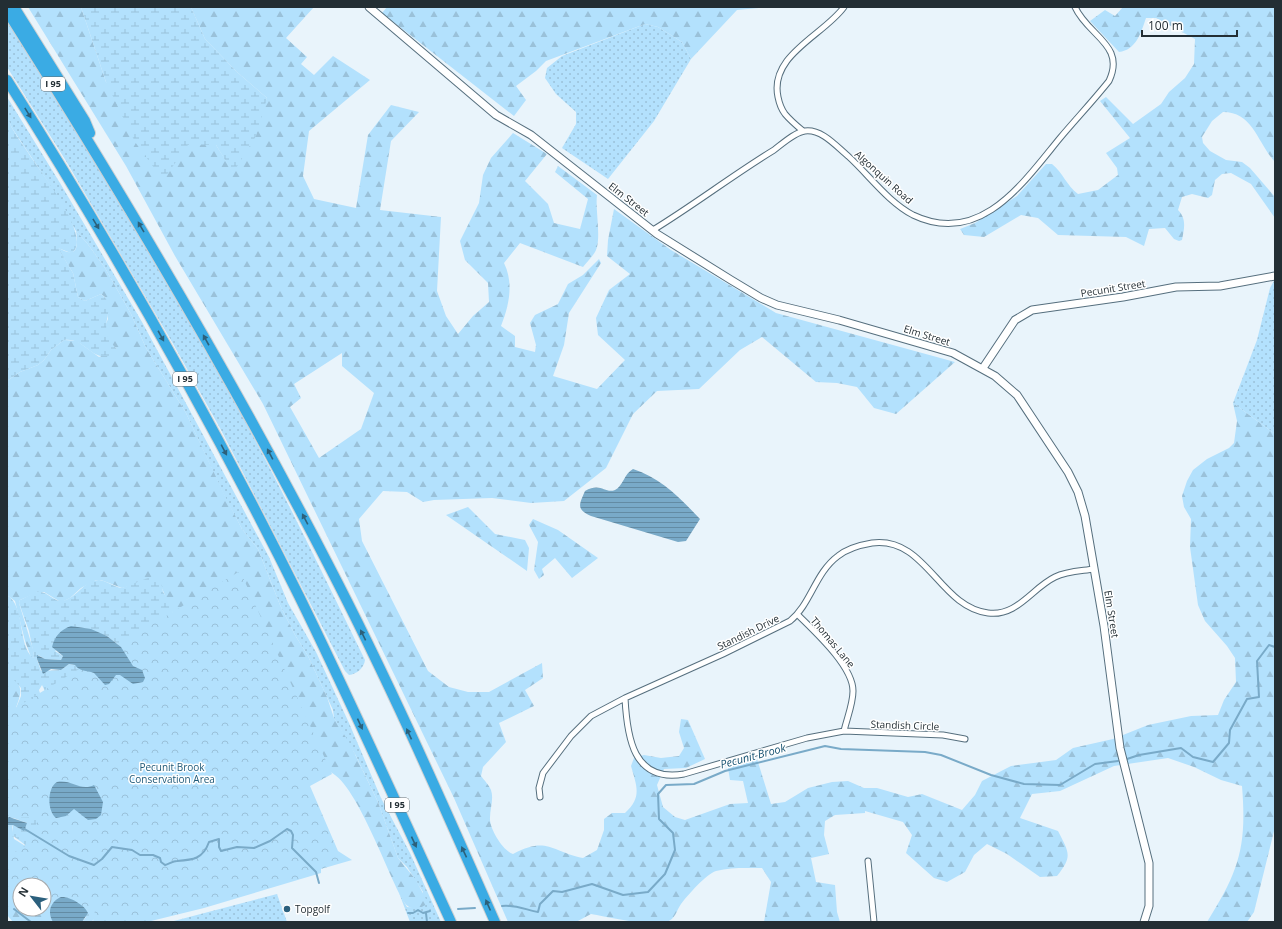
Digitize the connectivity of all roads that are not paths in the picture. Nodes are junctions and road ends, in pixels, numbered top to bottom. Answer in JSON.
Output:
{"nodes":[{"id":1,"x":14,"y":7,"type":"edge"},
{"id":2,"x":369,"y":7,"type":"edge"},
{"id":3,"x":844,"y":7,"type":"edge"},
{"id":4,"x":1075,"y":7,"type":"edge"},
{"id":5,"x":7,"y":11,"type":"edge"},
{"id":6,"x":7,"y":80,"type":"edge"},
{"id":7,"x":803,"y":131,"type":"junction"},
{"id":8,"x":100,"y":157,"type":"junction"},
{"id":9,"x":653,"y":230,"type":"junction"},
{"id":10,"x":1275,"y":276,"type":"edge"},
{"id":11,"x":983,"y":368,"type":"junction"},
{"id":12,"x":1094,"y":569,"type":"junction"},
{"id":13,"x":797,"y":614,"type":"junction"},
{"id":14,"x":625,"y":698,"type":"junction"},
{"id":15,"x":844,"y":730,"type":"junction"},
{"id":16,"x":965,"y":739,"type":"dead end"},
{"id":17,"x":540,"y":797,"type":"dead end"},
{"id":18,"x":868,"y":861,"type":"dead end"},
{"id":19,"x":451,"y":922,"type":"edge"},
{"id":20,"x":495,"y":922,"type":"edge"},
{"id":21,"x":874,"y":922,"type":"edge"},
{"id":22,"x":1144,"y":922,"type":"edge"}],
"edges":[{"from":1,"to":8,"type":"highway"},
{"from":2,"to":9,"type":"street","name":"Elm Street"},
{"from":3,"to":7,"type":"street"},
{"from":4,"to":7,"type":"street","name":"Algonquin Road"},
{"from":5,"to":8,"type":"highway","number":"I 95"},
{"from":6,"to":19,"type":"highway","number":"I 95","one_way":true},
{"from":7,"to":9,"type":"street"},
{"from":20,"to":8,"type":"highway","number":"I 95","one_way":true},
{"from":9,"to":11,"type":"street","name":"Elm Street"},
{"from":10,"to":11,"type":"street","name":"Pecunit Street"},
{"from":11,"to":12,"type":"street","name":"Elm Street"},
{"from":12,"to":13,"type":"street","name":"Standish Drive"},
{"from":12,"to":22,"type":"street","name":"Elm Street"},
{"from":13,"to":14,"type":"street","name":"Standish Drive"},
{"from":13,"to":15,"type":"street","name":"Thomas Lane"},
{"from":14,"to":15,"type":"street"},
{"from":14,"to":17,"type":"street","name":"Standish Drive"},
{"from":15,"to":16,"type":"street","name":"Standish Circle"},
{"from":18,"to":21,"type":"street"}]}
